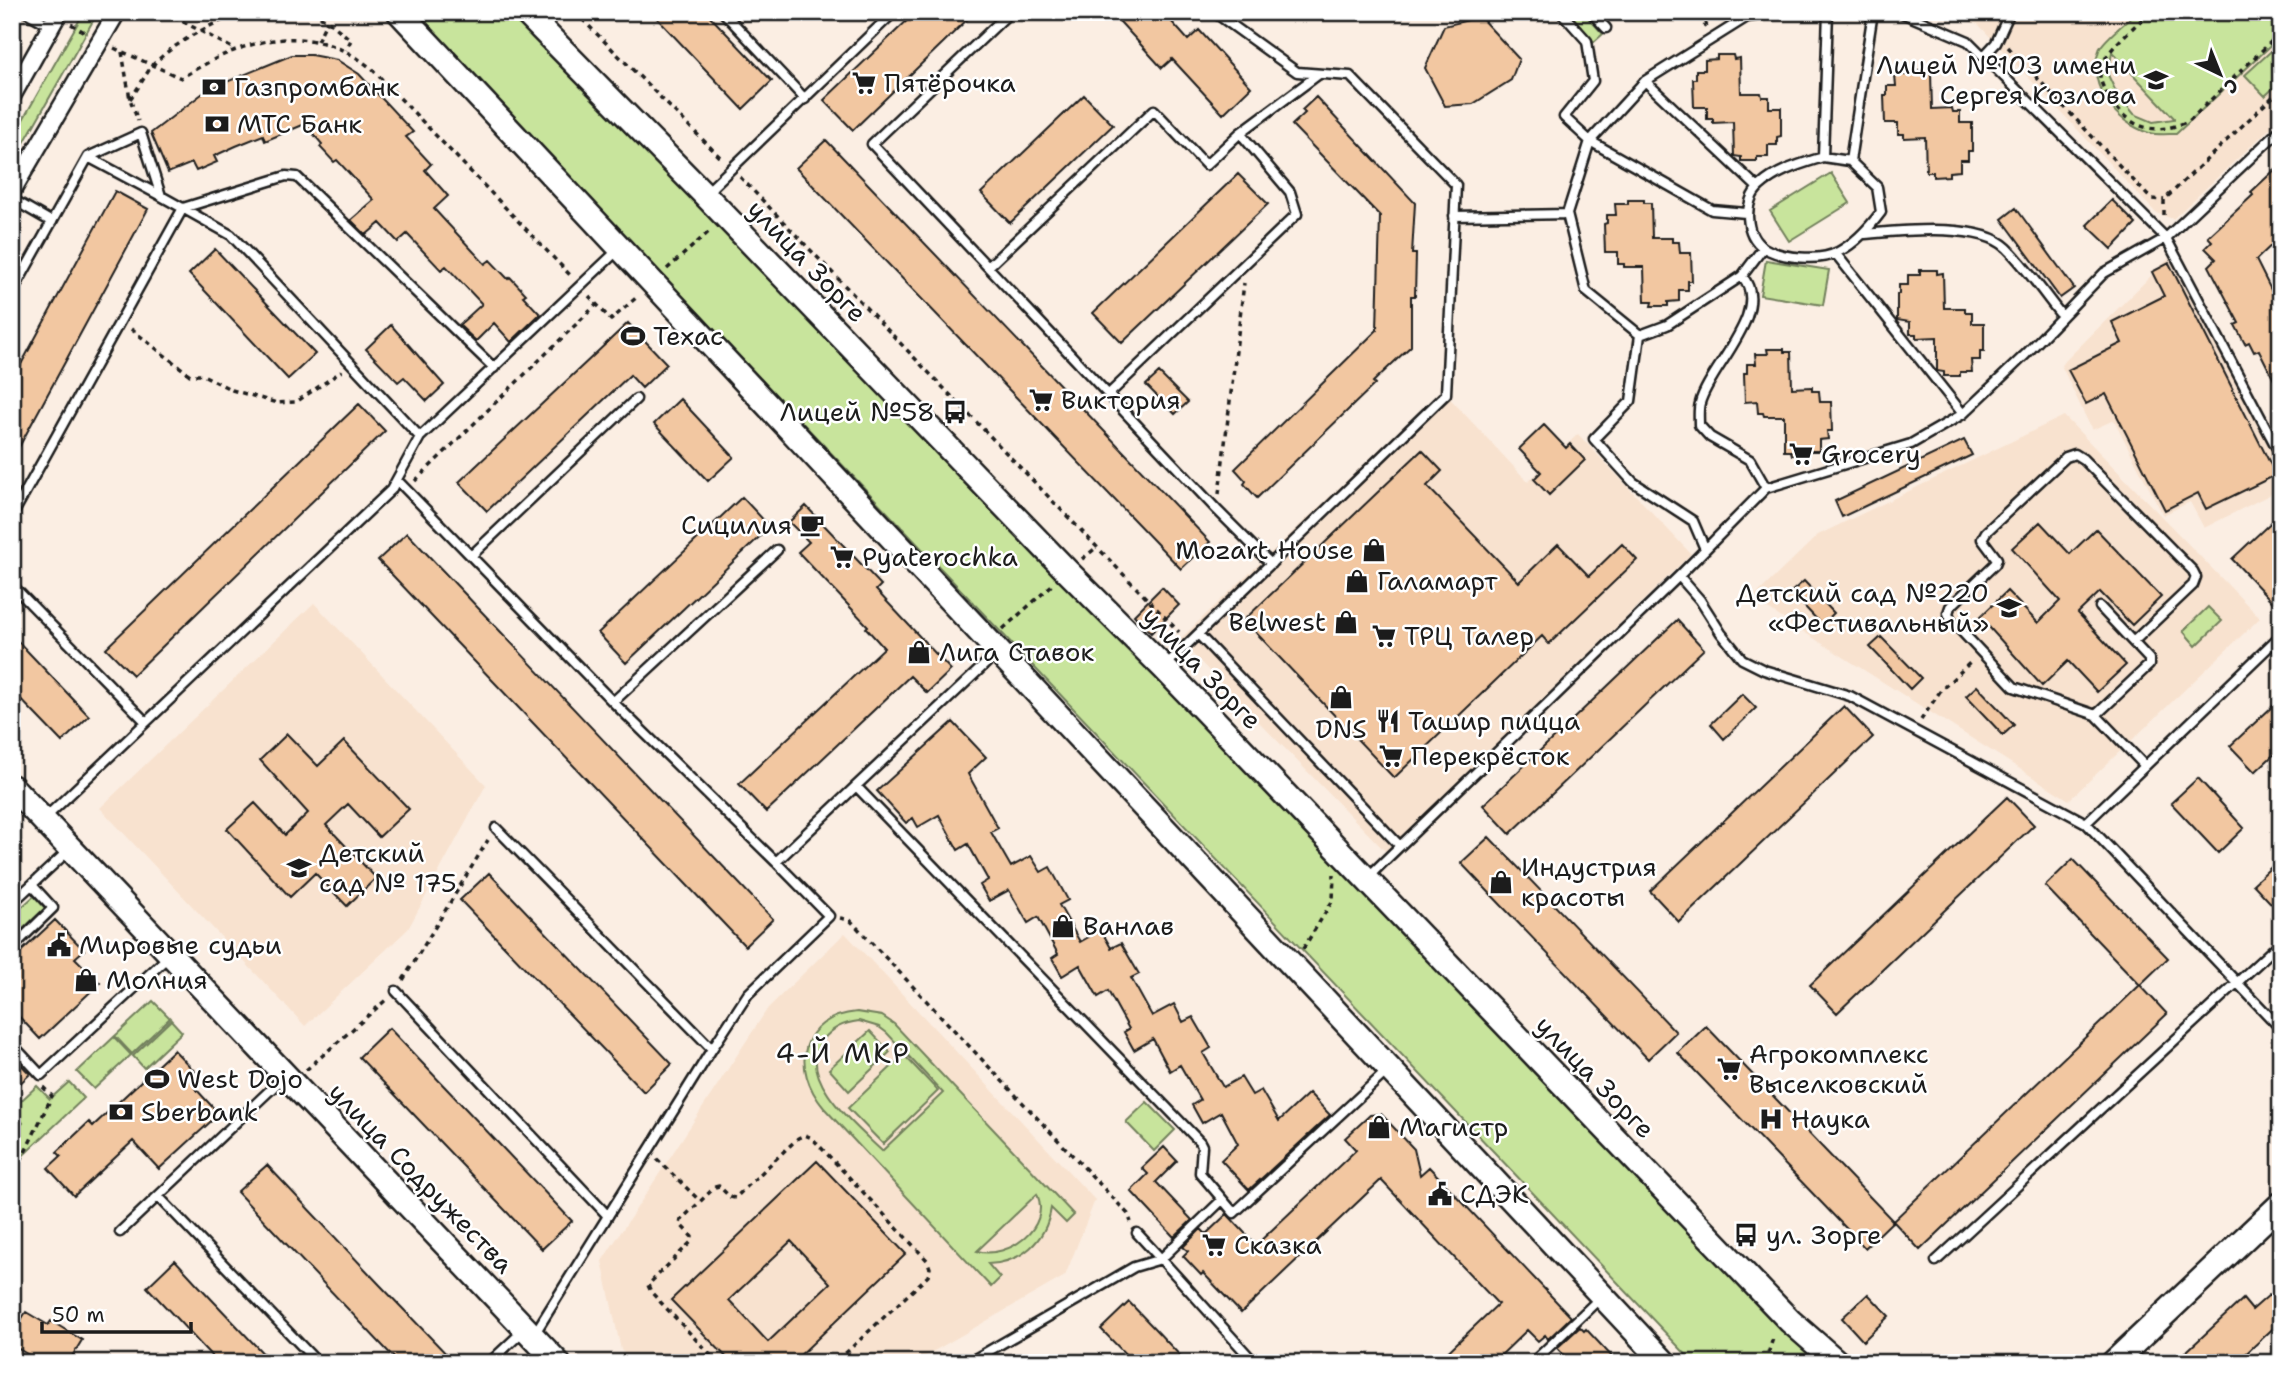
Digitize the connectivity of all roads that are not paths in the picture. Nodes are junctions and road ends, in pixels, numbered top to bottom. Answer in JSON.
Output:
{"nodes":[{"id":1,"x":26,"y":12,"type":"edge"},
{"id":2,"x":117,"y":12,"type":"edge"},
{"id":3,"x":399,"y":12,"type":"edge"},
{"id":4,"x":723,"y":12,"type":"edge"},
{"id":5,"x":894,"y":12,"type":"edge"},
{"id":6,"x":1010,"y":12,"type":"edge"},
{"id":7,"x":1214,"y":12,"type":"edge"},
{"id":8,"x":1561,"y":12,"type":"edge"},
{"id":9,"x":1591,"y":12,"type":"edge"},
{"id":10,"x":1780,"y":12,"type":"edge"},
{"id":11,"x":1828,"y":12,"type":"edge"},
{"id":12,"x":1873,"y":12,"type":"edge"},
{"id":13,"x":1895,"y":12,"type":"edge"},
{"id":14,"x":2010,"y":12,"type":"edge"},
{"id":15,"x":56,"y":18,"type":"edge"},
{"id":16,"x":535,"y":19,"type":"edge"},
{"id":17,"x":1606,"y":27,"type":"dead end"},
{"id":18,"x":1984,"y":56,"type":"junction"},
{"id":19,"x":1320,"y":74,"type":"junction"},
{"id":20,"x":1645,"y":81,"type":"junction"},
{"id":21,"x":12,"y":96,"type":"edge"},
{"id":22,"x":805,"y":99,"type":"junction"},
{"id":23,"x":2281,"y":129,"type":"edge"},
{"id":24,"x":1240,"y":133,"type":"junction"},
{"id":25,"x":1590,"y":141,"type":"junction"},
{"id":26,"x":88,"y":157,"type":"junction"},
{"id":27,"x":1823,"y":157,"type":"junction"},
{"id":28,"x":1850,"y":161,"type":"junction"},
{"id":29,"x":1757,"y":187,"type":"junction"},
{"id":30,"x":12,"y":191,"type":"edge"},
{"id":31,"x":705,"y":195,"type":"junction"},
{"id":32,"x":161,"y":196,"type":"junction"},
{"id":33,"x":12,"y":199,"type":"edge"},
{"id":34,"x":183,"y":208,"type":"junction"},
{"id":35,"x":1746,"y":213,"type":"junction"},
{"id":36,"x":1567,"y":214,"type":"junction"},
{"id":37,"x":1454,"y":216,"type":"junction"},
{"id":38,"x":52,"y":222,"type":"junction"},
{"id":39,"x":1865,"y":234,"type":"junction"},
{"id":40,"x":2166,"y":238,"type":"junction"},
{"id":41,"x":620,"y":248,"type":"junction"},
{"id":42,"x":1763,"y":248,"type":"junction"},
{"id":43,"x":1836,"y":254,"type":"junction"},
{"id":44,"x":988,"y":267,"type":"junction"},
{"id":45,"x":1742,"y":276,"type":"junction"},
{"id":46,"x":12,"y":293,"type":"edge"},
{"id":47,"x":2062,"y":316,"type":"junction"},
{"id":48,"x":1640,"y":335,"type":"junction"},
{"id":49,"x":494,"y":368,"type":"junction"},
{"id":50,"x":1109,"y":394,"type":"junction"},
{"id":51,"x":636,"y":399,"type":"dead end"},
{"id":52,"x":1964,"y":414,"type":"junction"},
{"id":53,"x":420,"y":438,"type":"junction"},
{"id":54,"x":2281,"y":456,"type":"edge"},
{"id":55,"x":397,"y":480,"type":"junction"},
{"id":56,"x":1766,"y":488,"type":"junction"},
{"id":57,"x":12,"y":516,"type":"edge"},
{"id":58,"x":1706,"y":549,"type":"junction"},
{"id":59,"x":777,"y":550,"type":"dead end"},
{"id":60,"x":472,"y":555,"type":"junction"},
{"id":61,"x":1271,"y":564,"type":"junction"},
{"id":62,"x":1679,"y":576,"type":"junction"},
{"id":63,"x":12,"y":584,"type":"edge"},
{"id":64,"x":2100,"y":607,"type":"dead end"},
{"id":65,"x":1198,"y":634,"type":"junction"},
{"id":66,"x":2281,"y":635,"type":"edge"},
{"id":67,"x":2133,"y":642,"type":"junction"},
{"id":68,"x":994,"y":647,"type":"junction"},
{"id":69,"x":1164,"y":668,"type":"junction"},
{"id":70,"x":613,"y":702,"type":"junction"},
{"id":71,"x":2096,"y":715,"type":"junction"},
{"id":72,"x":145,"y":721,"type":"junction"},
{"id":73,"x":2145,"y":766,"type":"junction"},
{"id":74,"x":856,"y":786,"type":"junction"},
{"id":75,"x":12,"y":787,"type":"edge"},
{"id":76,"x":43,"y":820,"type":"junction"},
{"id":77,"x":2085,"y":823,"type":"junction"},
{"id":78,"x":496,"y":828,"type":"road end"},
{"id":79,"x":1401,"y":846,"type":"junction"},
{"id":80,"x":70,"y":849,"type":"junction"},
{"id":81,"x":776,"y":862,"type":"junction"},
{"id":82,"x":1366,"y":880,"type":"junction"},
{"id":83,"x":32,"y":885,"type":"junction"},
{"id":84,"x":12,"y":904,"type":"edge"},
{"id":85,"x":2281,"y":942,"type":"edge"},
{"id":86,"x":12,"y":947,"type":"edge"},
{"id":87,"x":170,"y":955,"type":"junction"},
{"id":88,"x":2236,"y":983,"type":"junction"},
{"id":89,"x":396,"y":991,"type":"road end"},
{"id":90,"x":2281,"y":1029,"type":"edge"},
{"id":91,"x":12,"y":1044,"type":"edge"},
{"id":92,"x":712,"y":1049,"type":"junction"},
{"id":93,"x":1390,"y":1069,"type":"junction"},
{"id":94,"x":288,"y":1080,"type":"junction"},
{"id":95,"x":158,"y":1196,"type":"junction"},
{"id":96,"x":1222,"y":1200,"type":"junction"},
{"id":97,"x":2281,"y":1204,"type":"edge"},
{"id":98,"x":608,"y":1216,"type":"junction"},
{"id":99,"x":120,"y":1232,"type":"dead end"},
{"id":100,"x":1137,"y":1233,"type":"road end"},
{"id":101,"x":1161,"y":1259,"type":"junction"},
{"id":102,"x":1936,"y":1261,"type":"dead end"},
{"id":103,"x":1602,"y":1296,"type":"junction"},
{"id":104,"x":529,"y":1333,"type":"junction"},
{"id":105,"x":551,"y":1360,"type":"edge"},
{"id":106,"x":318,"y":1363,"type":"edge"},
{"id":107,"x":489,"y":1363,"type":"edge"},
{"id":108,"x":968,"y":1363,"type":"edge"},
{"id":109,"x":1255,"y":1363,"type":"edge"},
{"id":110,"x":1532,"y":1363,"type":"edge"},
{"id":111,"x":1665,"y":1363,"type":"edge"},
{"id":112,"x":1838,"y":1363,"type":"edge"},
{"id":113,"x":2113,"y":1363,"type":"edge"}],
"edges":[{"from":1,"to":15,"type":"lane"},
{"from":2,"to":30,"type":"street"},
{"from":3,"to":41,"type":"main road"},
{"from":4,"to":22,"type":"lane"},
{"from":5,"to":22,"type":"lane"},
{"from":6,"to":44,"type":"lane"},
{"from":7,"to":19,"type":"lane"},
{"from":8,"to":25,"type":"lane"},
{"from":9,"to":17,"type":"lane"},
{"from":10,"to":20,"type":"lane"},
{"from":11,"to":27,"type":"lane"},
{"from":12,"to":28,"type":"lane"},
{"from":13,"to":18,"type":"lane"},
{"from":14,"to":18,"type":"lane"},
{"from":15,"to":21,"type":"street"},
{"from":16,"to":31,"type":"main road","name":"улица Зорге"},
{"from":18,"to":40,"type":"lane"},
{"from":19,"to":24,"type":"lane"},
{"from":19,"to":37,"type":"lane"},
{"from":20,"to":25,"type":"lane"},
{"from":20,"to":29,"type":"lane"},
{"from":22,"to":31,"type":"lane"},
{"from":23,"to":40,"type":"lane"},
{"from":24,"to":44,"type":"lane"},
{"from":24,"to":50,"type":"lane"},
{"from":25,"to":35,"type":"lane"},
{"from":25,"to":36,"type":"lane"},
{"from":26,"to":32,"type":"lane"},
{"from":26,"to":32,"type":"lane"},
{"from":26,"to":38,"type":"lane"},
{"from":27,"to":28,"type":"lane"},
{"from":27,"to":29,"type":"lane"},
{"from":28,"to":39,"type":"lane"},
{"from":29,"to":35,"type":"lane"},
{"from":31,"to":69,"type":"main road","name":"улица Зорге"},
{"from":32,"to":34,"type":"lane"},
{"from":33,"to":38,"type":"lane"},
{"from":34,"to":49,"type":"lane"},
{"from":34,"to":53,"type":"lane"},
{"from":34,"to":57,"type":"lane"},
{"from":35,"to":42,"type":"lane"},
{"from":36,"to":37,"type":"lane"},
{"from":36,"to":48,"type":"lane"},
{"from":37,"to":61,"type":"lane"},
{"from":38,"to":46,"type":"lane"},
{"from":39,"to":43,"type":"lane"},
{"from":39,"to":47,"type":"lane"},
{"from":40,"to":47,"type":"lane"},
{"from":40,"to":54,"type":"lane"},
{"from":41,"to":49,"type":"lane"},
{"from":41,"to":68,"type":"main road"},
{"from":42,"to":43,"type":"lane"},
{"from":42,"to":45,"type":"lane"},
{"from":43,"to":52,"type":"lane"},
{"from":44,"to":50,"type":"lane"},
{"from":45,"to":48,"type":"lane"},
{"from":45,"to":56,"type":"lane"},
{"from":47,"to":52,"type":"lane"},
{"from":48,"to":58,"type":"lane"},
{"from":49,"to":53,"type":"lane"},
{"from":50,"to":61,"type":"lane"},
{"from":51,"to":60,"type":"lane"},
{"from":52,"to":56,"type":"lane"},
{"from":53,"to":55,"type":"lane"},
{"from":55,"to":60,"type":"lane"},
{"from":55,"to":72,"type":"lane"},
{"from":56,"to":58,"type":"lane"},
{"from":58,"to":62,"type":"lane"},
{"from":59,"to":70,"type":"lane"},
{"from":60,"to":70,"type":"lane"},
{"from":61,"to":65,"type":"lane"},
{"from":62,"to":77,"type":"lane"},
{"from":62,"to":79,"type":"lane"},
{"from":63,"to":72,"type":"lane"},
{"from":64,"to":67,"type":"lane"},
{"from":65,"to":69,"type":"lane"},
{"from":65,"to":79,"type":"lane"},
{"from":66,"to":73,"type":"lane"},
{"from":67,"to":71,"type":"lane"},
{"from":67,"to":71,"type":"lane"},
{"from":68,"to":74,"type":"lane"},
{"from":68,"to":93,"type":"main road"},
{"from":69,"to":82,"type":"main road","name":"улица Зорге"},
{"from":70,"to":81,"type":"lane"},
{"from":71,"to":73,"type":"lane"},
{"from":72,"to":76,"type":"lane"},
{"from":73,"to":77,"type":"lane"},
{"from":74,"to":81,"type":"lane"},
{"from":74,"to":96,"type":"lane"},
{"from":75,"to":76,"type":"main road","name":"улица Содружества"},
{"from":76,"to":80,"type":"main road","name":"улица Содружества"},
{"from":77,"to":88,"type":"lane"},
{"from":78,"to":92,"type":"lane"},
{"from":79,"to":82,"type":"lane"},
{"from":80,"to":83,"type":"lane"},
{"from":80,"to":87,"type":"main road","name":"улица Содружества"},
{"from":81,"to":92,"type":"lane"},
{"from":82,"to":112,"type":"main road","name":"улица Зорге"},
{"from":83,"to":84,"type":"lane"},
{"from":83,"to":86,"type":"lane"},
{"from":85,"to":88,"type":"lane"},
{"from":87,"to":91,"type":"lane"},
{"from":87,"to":94,"type":"main road","name":"улица Содружества"},
{"from":88,"to":90,"type":"lane"},
{"from":88,"to":102,"type":"lane"},
{"from":89,"to":98,"type":"lane"},
{"from":92,"to":98,"type":"lane"},
{"from":93,"to":96,"type":"lane"},
{"from":93,"to":103,"type":"main road"},
{"from":94,"to":95,"type":"lane"},
{"from":94,"to":104,"type":"main road","name":"улица Содружества"},
{"from":95,"to":99,"type":"lane"},
{"from":95,"to":106,"type":"lane"},
{"from":96,"to":101,"type":"lane"},
{"from":97,"to":113,"type":"main road"},
{"from":98,"to":104,"type":"lane"},
{"from":100,"to":101,"type":"lane"},
{"from":101,"to":108,"type":"lane"},
{"from":101,"to":109,"type":"lane"},
{"from":103,"to":110,"type":"lane"},
{"from":103,"to":111,"type":"main road"},
{"from":104,"to":105,"type":"main road","name":"улица Содружества"},
{"from":104,"to":107,"type":"lane"}]}
